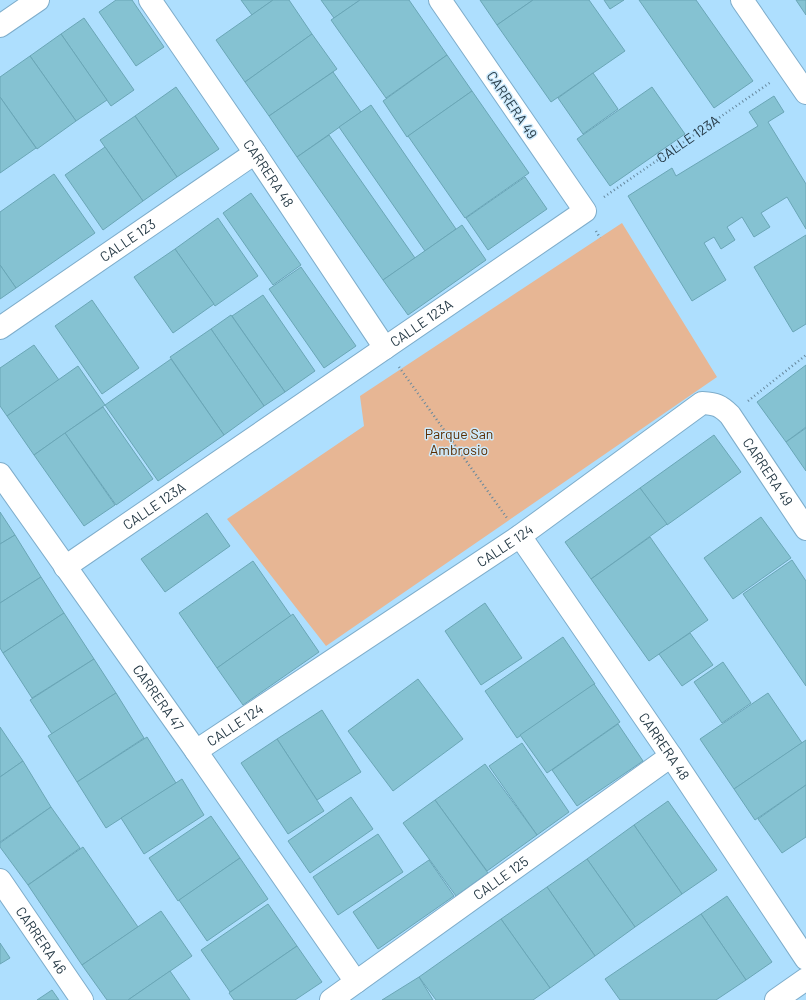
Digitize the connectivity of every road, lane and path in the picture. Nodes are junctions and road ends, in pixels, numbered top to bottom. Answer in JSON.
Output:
{"nodes":[{"id":1,"x":38,"y":0,"type":"edge"},
{"id":2,"x":150,"y":0,"type":"edge"},
{"id":3,"x":440,"y":0,"type":"edge"},
{"id":4,"x":742,"y":0,"type":"edge"},
{"id":5,"x":0,"y":26,"type":"edge"},
{"id":6,"x":776,"y":79,"type":"dead end"},
{"id":7,"x":806,"y":93,"type":"edge"},
{"id":8,"x":255,"y":153,"type":"junction"},
{"id":9,"x":585,"y":211,"type":"junction"},
{"id":10,"x":0,"y":328,"type":"edge"},
{"id":11,"x":385,"y":348,"type":"junction"},
{"id":12,"x":806,"y":355,"type":"edge"},
{"id":13,"x":730,"y":415,"type":"junction"},
{"id":14,"x":0,"y":474,"type":"edge"},
{"id":15,"x":806,"y":529,"type":"edge"},
{"id":16,"x":520,"y":536,"type":"junction"},
{"id":17,"x":66,"y":567,"type":"junction"},
{"id":18,"x":196,"y":751,"type":"junction"},
{"id":19,"x":671,"y":756,"type":"junction"},
{"id":20,"x":0,"y":880,"type":"edge"},
{"id":21,"x":806,"y":959,"type":"edge"},
{"id":22,"x":806,"y":979,"type":"edge"},
{"id":23,"x":356,"y":982,"type":"junction"},
{"id":24,"x":82,"y":1000,"type":"edge"},
{"id":25,"x":331,"y":1000,"type":"edge"},
{"id":26,"x":776,"y":1000,"type":"edge"}],
"edges":[{"from":1,"to":5,"type":"street"},
{"from":2,"to":8,"type":"street","name":"CARRERA 48"},
{"from":3,"to":9,"type":"street","name":"CARRERA 49"},
{"from":4,"to":7,"type":"street"},
{"from":6,"to":9,"type":"path","name":"CALLE 123A"},
{"from":8,"to":10,"type":"street","name":"CALLE 123"},
{"from":8,"to":11,"type":"street","name":"CARRERA 48"},
{"from":9,"to":11,"type":"street","name":"CALLE 123A"},
{"from":11,"to":16,"type":"path"},
{"from":11,"to":17,"type":"street","name":"CALLE 123A"},
{"from":12,"to":13,"type":"path"},
{"from":13,"to":15,"type":"street","name":"CARRERA 49"},
{"from":13,"to":16,"type":"street","name":"CALLE 124"},
{"from":14,"to":17,"type":"street","name":"CARRERA 47"},
{"from":16,"to":18,"type":"street","name":"CALLE 124"},
{"from":16,"to":19,"type":"street","name":"CARRERA 48"},
{"from":17,"to":18,"type":"street","name":"CARRERA 47"},
{"from":18,"to":23,"type":"street","name":"CARRERA 47"},
{"from":19,"to":21,"type":"street","name":"CARRERA 48"},
{"from":19,"to":23,"type":"street","name":"CALLE 125"},
{"from":20,"to":24,"type":"street","name":"CARRERA 46"},
{"from":22,"to":26,"type":"street"},
{"from":23,"to":25,"type":"street","name":"CALLE 125"}]}
